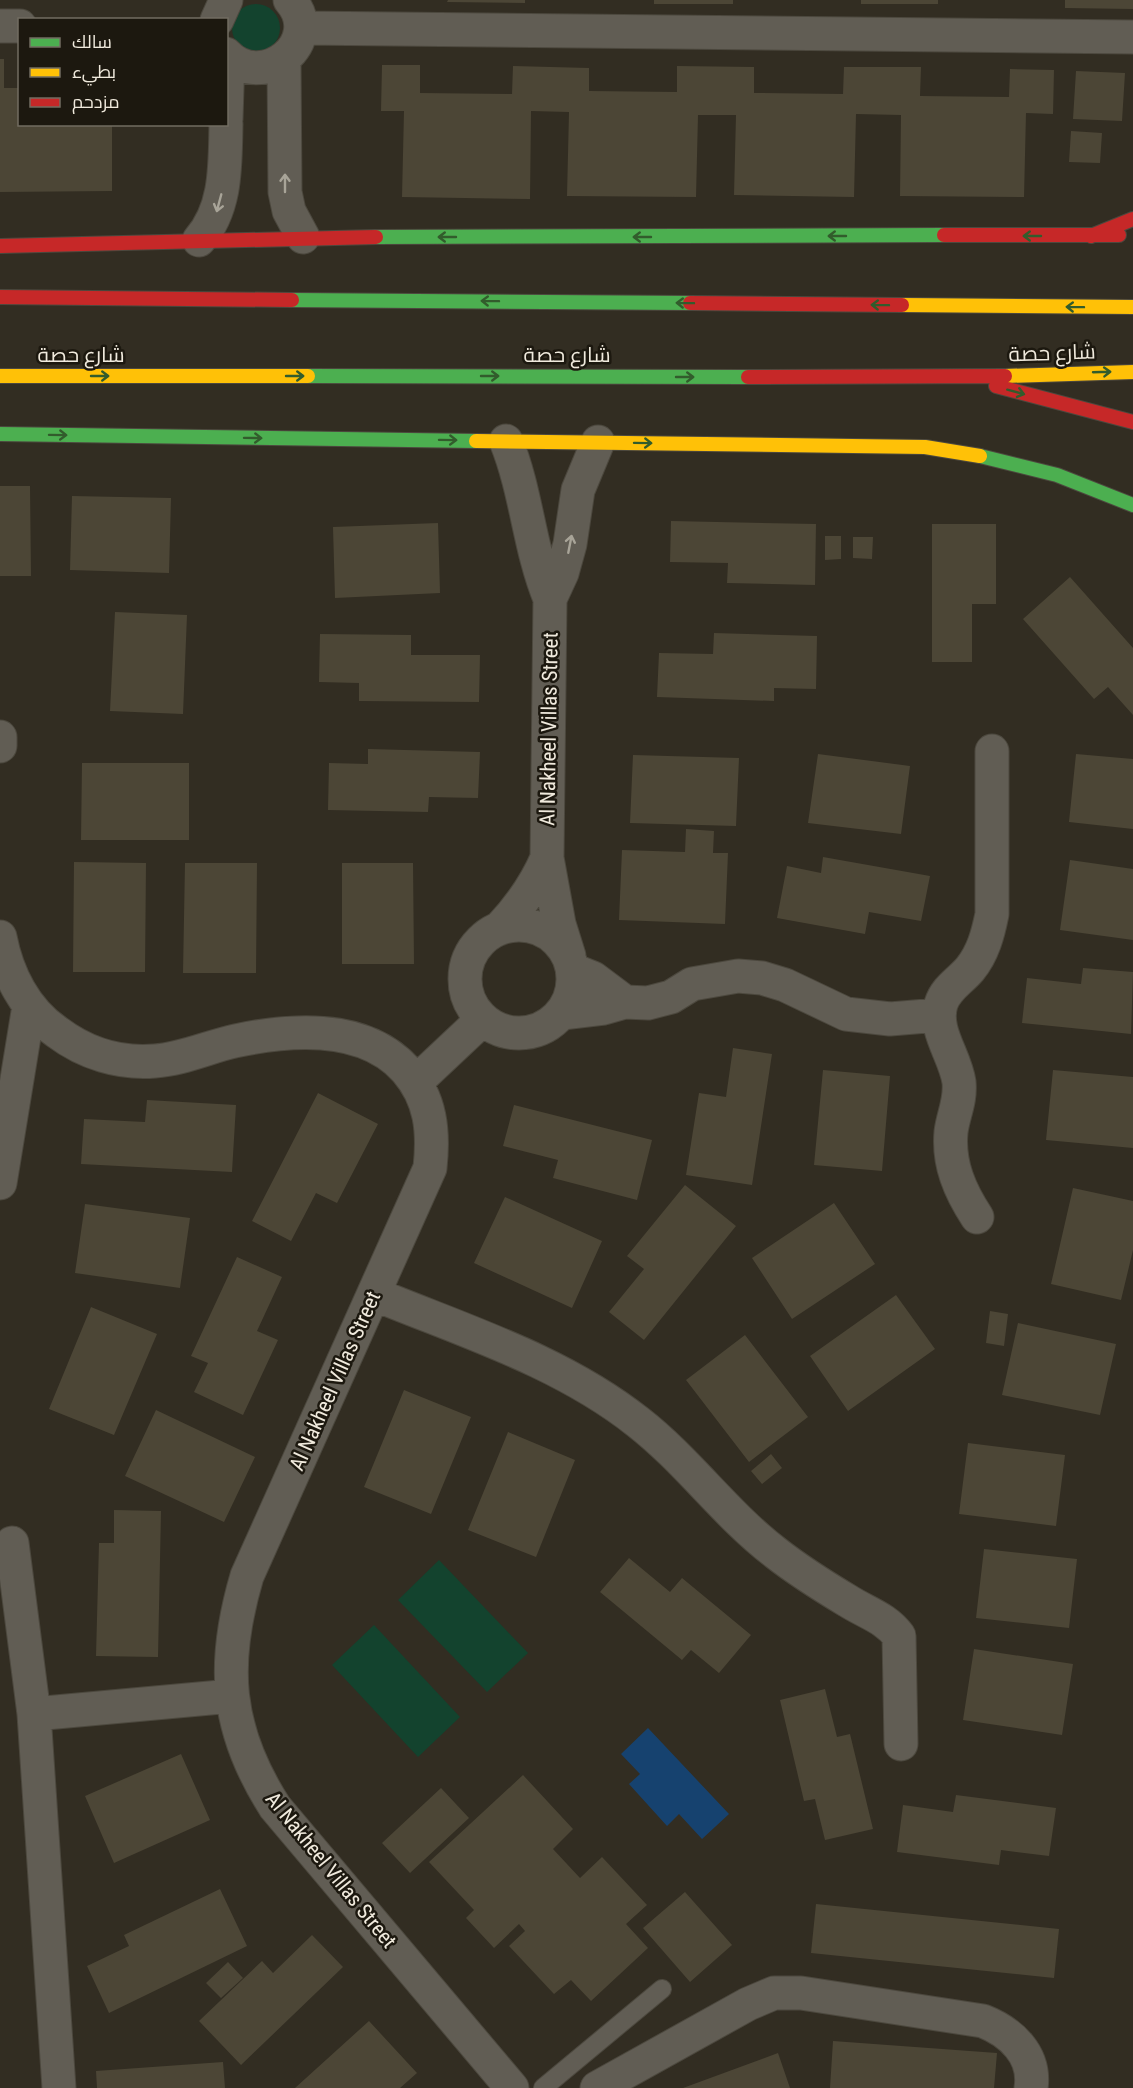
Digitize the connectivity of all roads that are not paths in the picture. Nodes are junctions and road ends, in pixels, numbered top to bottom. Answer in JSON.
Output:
{"nodes":[{"id":1,"x":226,"y":0,"type":"edge"},
{"id":2,"x":296,"y":14,"type":"edge"},
{"id":3,"x":218,"y":18,"type":"edge"},
{"id":4,"x":0,"y":26,"type":"edge"},
{"id":5,"x":18,"y":26,"type":"edge"},
{"id":6,"x":1133,"y":37,"type":"edge"},
{"id":7,"x":228,"y":56,"type":"edge"},
{"id":8,"x":284,"y":61,"type":"junction"},
{"id":9,"x":226,"y":126,"type":"edge"},
{"id":10,"x":1133,"y":219,"type":"edge"},
{"id":11,"x":1133,"y":235,"type":"edge"},
{"id":12,"x":1090,"y":236,"type":"junction"},
{"id":13,"x":303,"y":237,"type":"junction"},
{"id":14,"x":199,"y":240,"type":"junction"},
{"id":15,"x":0,"y":246,"type":"edge"},
{"id":16,"x":0,"y":297,"type":"edge"},
{"id":17,"x":1133,"y":307,"type":"edge"},
{"id":18,"x":1133,"y":372,"type":"edge"},
{"id":19,"x":0,"y":376,"type":"edge"},
{"id":20,"x":960,"y":377,"type":"junction"},
{"id":21,"x":1133,"y":422,"type":"edge"},
{"id":22,"x":0,"y":434,"type":"edge"},
{"id":23,"x":507,"y":441,"type":"junction"},
{"id":24,"x":598,"y":442,"type":"junction"},
{"id":25,"x":1133,"y":505,"type":"edge"},
{"id":26,"x":550,"y":599,"type":"junction"},
{"id":27,"x":0,"y":738,"type":"edge"},
{"id":28,"x":0,"y":746,"type":"edge"},
{"id":29,"x":992,"y":751,"type":"dead end"},
{"id":30,"x":547,"y":858,"type":"junction"},
{"id":31,"x":498,"y":929,"type":"junction"},
{"id":32,"x":0,"y":937,"type":"edge"},
{"id":33,"x":571,"y":963,"type":"junction"},
{"id":34,"x":625,"y":1002,"type":"junction"},
{"id":35,"x":29,"y":1006,"type":"junction"},
{"id":36,"x":562,"y":1013,"type":"junction"},
{"id":37,"x":939,"y":1015,"type":"junction"},
{"id":38,"x":483,"y":1020,"type":"junction"},
{"id":39,"x":416,"y":1082,"type":"junction"},
{"id":40,"x":0,"y":1183,"type":"edge"},
{"id":41,"x":977,"y":1217,"type":"dead end"},
{"id":42,"x":374,"y":1294,"type":"junction"},
{"id":43,"x":12,"y":1543,"type":"dead end"},
{"id":44,"x":232,"y":1696,"type":"junction"},
{"id":45,"x":34,"y":1714,"type":"junction"},
{"id":46,"x":901,"y":1744,"type":"dead end"},
{"id":47,"x":662,"y":1989,"type":"dead end"},
{"id":48,"x":59,"y":2088,"type":"edge"},
{"id":49,"x":512,"y":2088,"type":"edge"},
{"id":50,"x":543,"y":2088,"type":"edge"},
{"id":51,"x":597,"y":2088,"type":"edge"},
{"id":52,"x":1031,"y":2088,"type":"edge"}],
"edges":[{"from":1,"to":3,"type":"street"},
{"from":2,"to":6,"type":"street"},
{"from":2,"to":8,"type":"street"},
{"from":4,"to":5,"type":"street"},
{"from":7,"to":8,"type":"street"},
{"from":13,"to":8,"type":"street","one_way":true},
{"from":9,"to":14,"type":"street","one_way":true},
{"from":10,"to":12,"type":"main road"},
{"from":11,"to":12,"type":"main road"},
{"from":12,"to":13,"type":"main road","one_way":true},
{"from":13,"to":14,"type":"main road"},
{"from":14,"to":15,"type":"main road"},
{"from":17,"to":16,"type":"main road","one_way":true},
{"from":20,"to":18,"type":"main road","name":"شارع حصة","one_way":true},
{"from":19,"to":20,"type":"main road","name":"شارع حصة","one_way":true},
{"from":20,"to":21,"type":"main road","one_way":true},
{"from":22,"to":23,"type":"main road","one_way":true},
{"from":23,"to":24,"type":"main road"},
{"from":23,"to":26,"type":"street","name":"Al Nakheel Villas Street"},
{"from":24,"to":25,"type":"main road","one_way":true},
{"from":26,"to":24,"type":"street","name":"Al Nakheel Villas Street","one_way":true},
{"from":26,"to":30,"type":"street","name":"Al Nakheel Villas Street"},
{"from":27,"to":28,"type":"street"},
{"from":29,"to":37,"type":"street"},
{"from":30,"to":31,"type":"street"},
{"from":30,"to":33,"type":"street"},
{"from":31,"to":33,"type":"street"},
{"from":31,"to":38,"type":"street"},
{"from":32,"to":35,"type":"street","name":"Al Nakheel Villas Street"},
{"from":33,"to":34,"type":"street"},
{"from":33,"to":36,"type":"street"},
{"from":34,"to":36,"type":"street"},
{"from":34,"to":37,"type":"street"},
{"from":35,"to":39,"type":"street","name":"Al Nakheel Villas Street"},
{"from":35,"to":40,"type":"street"},
{"from":36,"to":38,"type":"street"},
{"from":37,"to":41,"type":"street"},
{"from":38,"to":39,"type":"street"},
{"from":39,"to":42,"type":"street","name":"Al Nakheel Villas Street"},
{"from":42,"to":44,"type":"street","name":"Al Nakheel Villas Street"},
{"from":42,"to":46,"type":"street"},
{"from":43,"to":45,"type":"street"},
{"from":44,"to":45,"type":"street"},
{"from":44,"to":49,"type":"street","name":"Al Nakheel Villas Street"},
{"from":45,"to":48,"type":"street"},
{"from":47,"to":50,"type":"lane"},
{"from":51,"to":52,"type":"street"}]}
